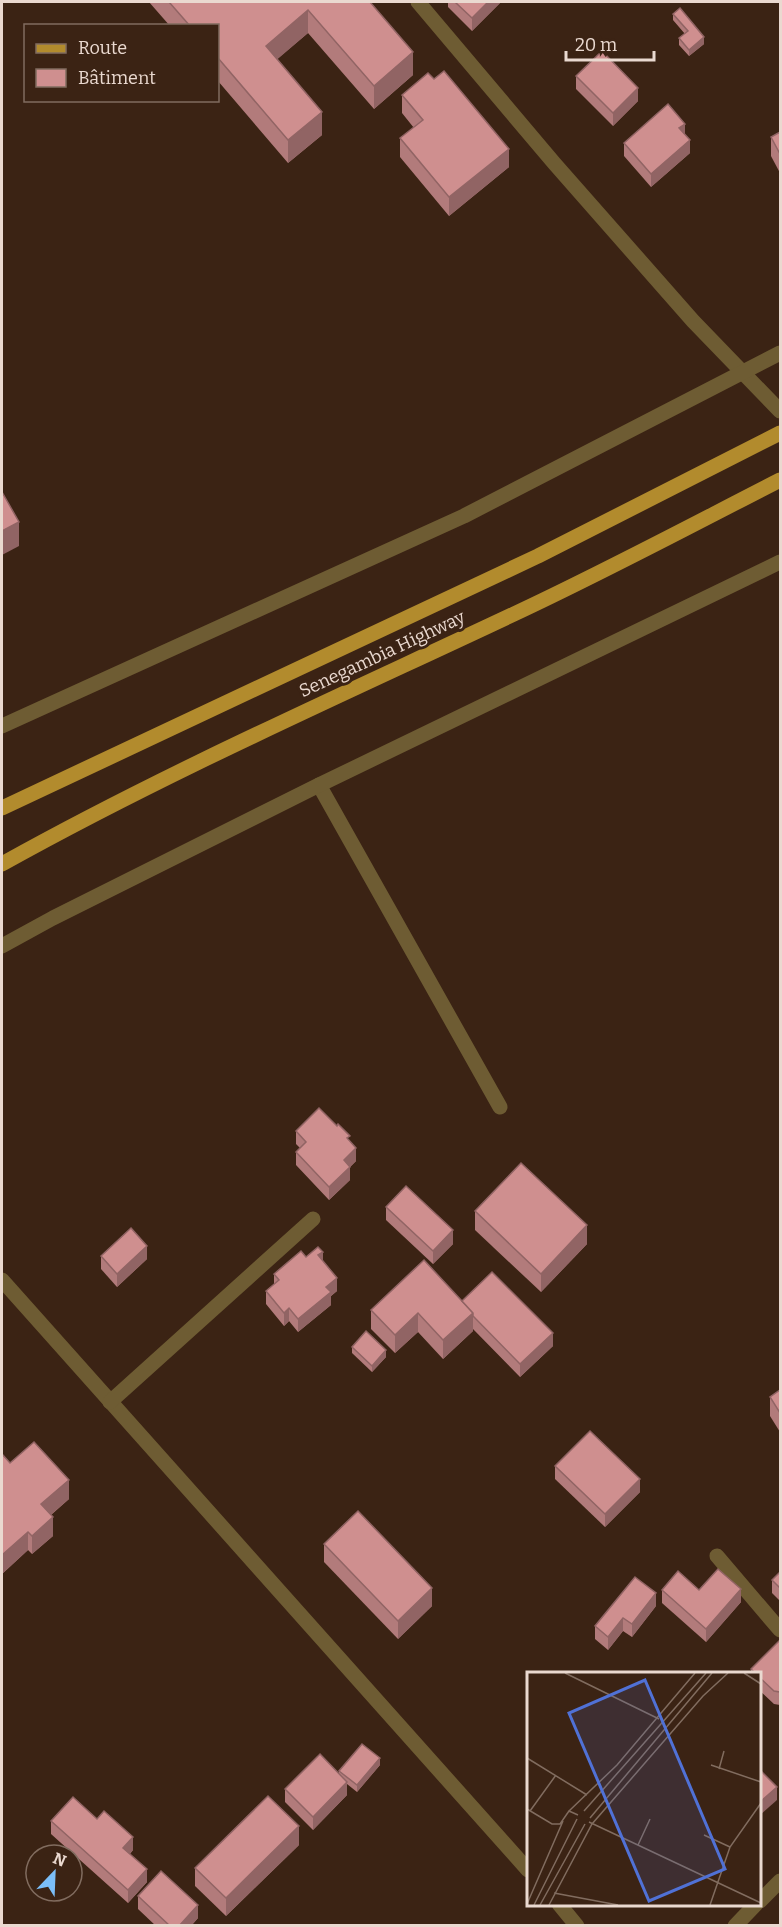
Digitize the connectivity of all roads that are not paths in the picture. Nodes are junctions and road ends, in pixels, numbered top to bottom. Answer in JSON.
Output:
{"nodes":[{"id":1,"x":418,"y":2,"type":"edge"},
{"id":2,"x":780,"y":353,"type":"edge"},
{"id":3,"x":743,"y":372,"type":"junction"},
{"id":4,"x":780,"y":411,"type":"edge"},
{"id":5,"x":780,"y":433,"type":"edge"},
{"id":6,"x":780,"y":480,"type":"edge"},
{"id":7,"x":780,"y":562,"type":"edge"},
{"id":8,"x":2,"y":726,"type":"edge"},
{"id":9,"x":319,"y":785,"type":"junction"},
{"id":10,"x":2,"y":808,"type":"edge"},
{"id":11,"x":2,"y":864,"type":"edge"},
{"id":12,"x":2,"y":946,"type":"edge"},
{"id":13,"x":500,"y":1107,"type":"dead end"},
{"id":14,"x":314,"y":1219,"type":"dead end"},
{"id":15,"x":2,"y":1280,"type":"edge"},
{"id":16,"x":110,"y":1402,"type":"junction"},
{"id":17,"x":717,"y":1556,"type":"dead end"},
{"id":18,"x":780,"y":1630,"type":"edge"},
{"id":19,"x":527,"y":1869,"type":"edge"},
{"id":20,"x":780,"y":1881,"type":"edge"},
{"id":21,"x":761,"y":1899,"type":"edge"},
{"id":22,"x":560,"y":1906,"type":"edge"},
{"id":23,"x":755,"y":1906,"type":"edge"},
{"id":24,"x":578,"y":1926,"type":"edge"},
{"id":25,"x":735,"y":1926,"type":"edge"}],
"edges":[{"from":1,"to":3,"type":"street"},
{"from":2,"to":3,"type":"street"},
{"from":3,"to":4,"type":"street"},
{"from":3,"to":8,"type":"street"},
{"from":5,"to":10,"type":"main road","name":"Senegambia Highway"},
{"from":6,"to":11,"type":"main road","name":"Senegambia Highway"},
{"from":7,"to":9,"type":"street"},
{"from":9,"to":12,"type":"street"},
{"from":9,"to":13,"type":"street"},
{"from":14,"to":16,"type":"street"},
{"from":15,"to":16,"type":"street"},
{"from":16,"to":19,"type":"street"},
{"from":17,"to":18,"type":"street"},
{"from":20,"to":21,"type":"street"},
{"from":22,"to":24,"type":"street"},
{"from":23,"to":25,"type":"street"}]}
